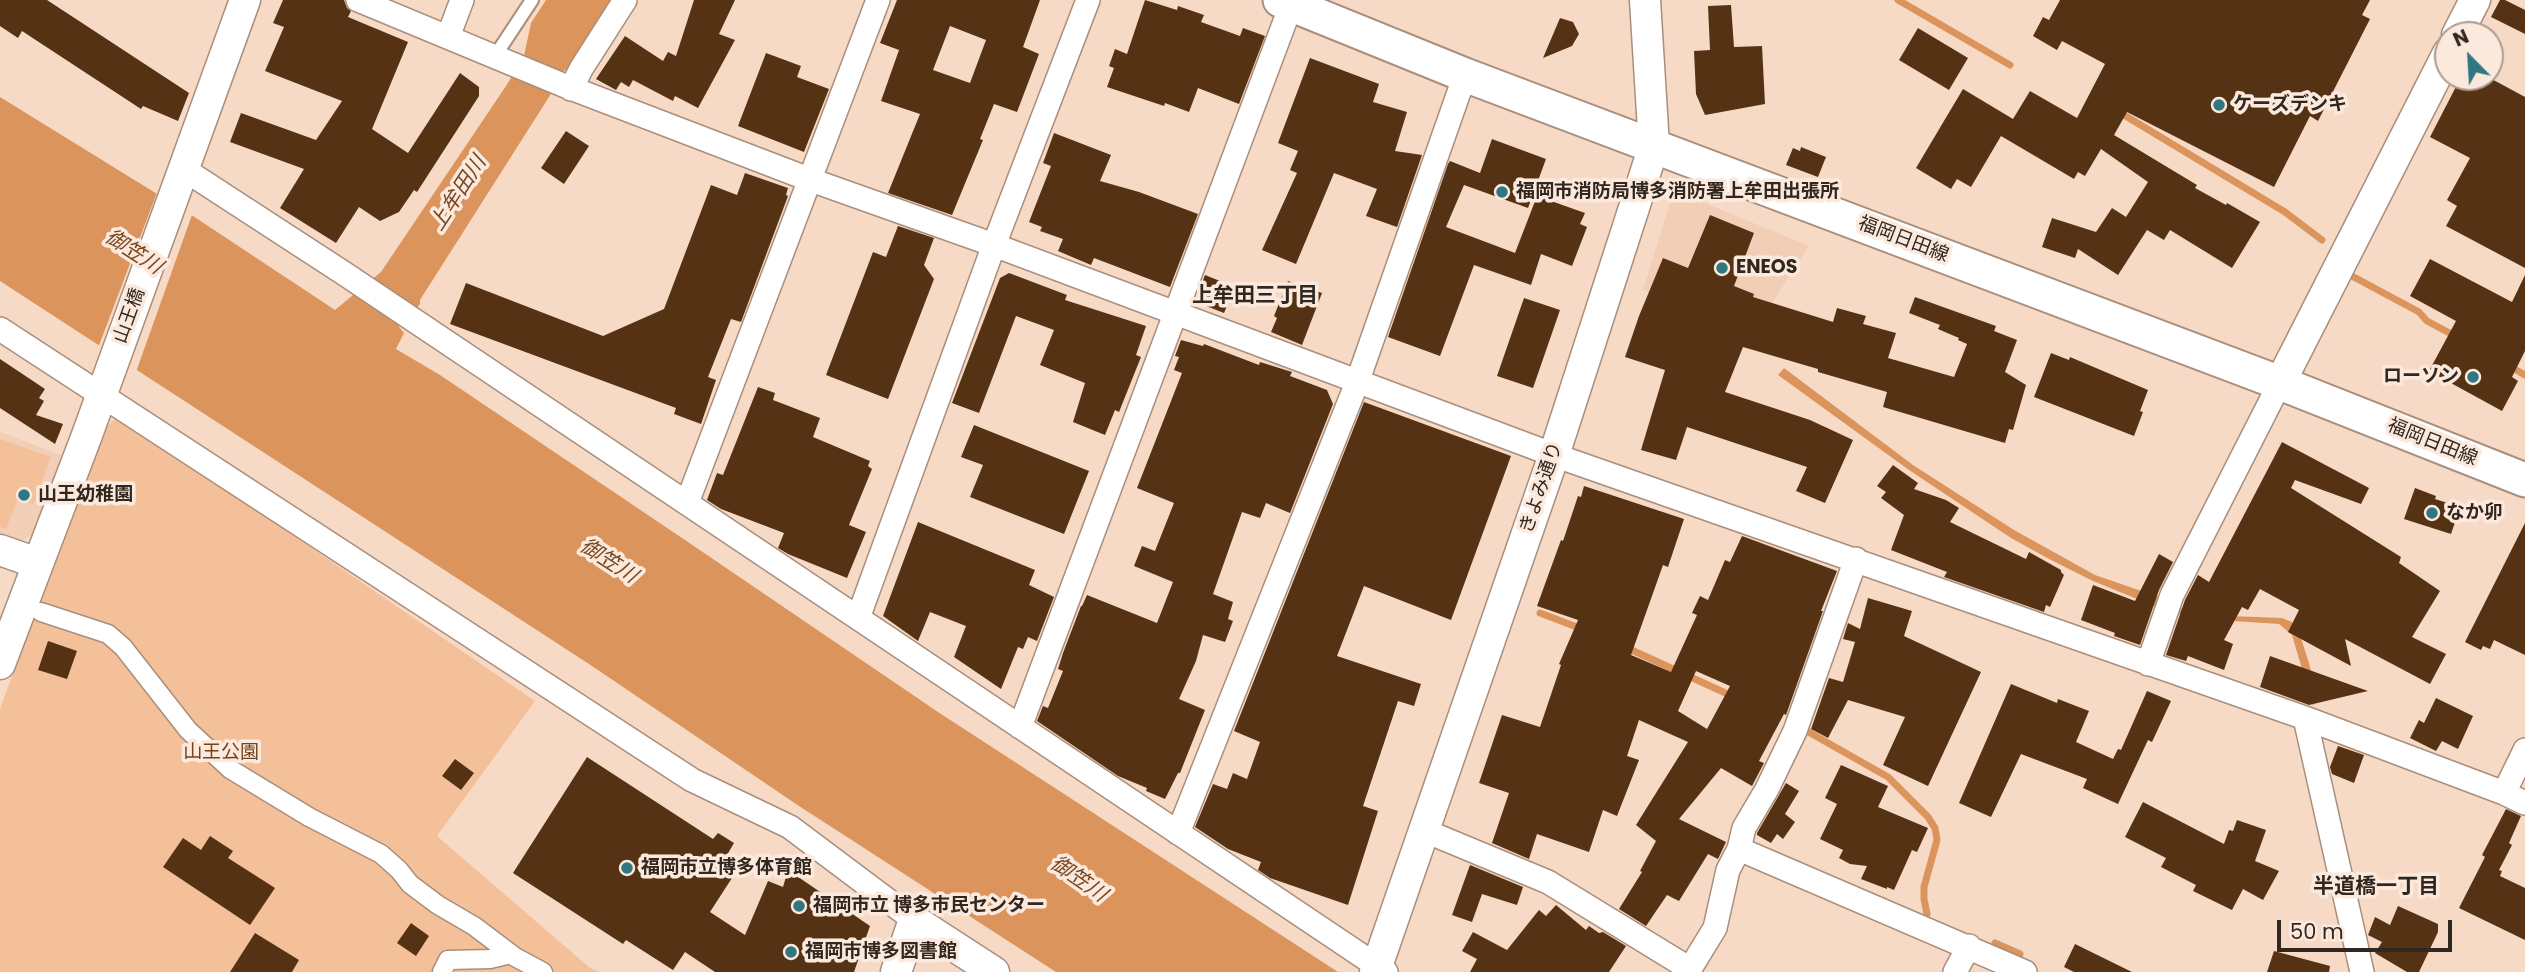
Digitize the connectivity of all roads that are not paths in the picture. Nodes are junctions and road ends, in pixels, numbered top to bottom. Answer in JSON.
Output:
{"nodes":[{"id":1,"x":245,"y":0,"type":"edge"},
{"id":2,"x":358,"y":0,"type":"edge"},
{"id":3,"x":463,"y":0,"type":"edge"},
{"id":4,"x":532,"y":0,"type":"edge"},
{"id":5,"x":625,"y":0,"type":"edge"},
{"id":6,"x":878,"y":0,"type":"edge"},
{"id":7,"x":1088,"y":0,"type":"edge"},
{"id":8,"x":1644,"y":0,"type":"edge"},
{"id":9,"x":2475,"y":0,"type":"edge"},
{"id":10,"x":1288,"y":2,"type":"edge"},
{"id":11,"x":2464,"y":21,"type":"edge"},
{"id":12,"x":449,"y":37,"type":"junction"},
{"id":13,"x":504,"y":60,"type":"junction"},
{"id":14,"x":1465,"y":75,"type":"junction"},
{"id":15,"x":2434,"y":80,"type":"edge"},
{"id":16,"x":567,"y":87,"type":"junction"},
{"id":17,"x":1654,"y":146,"type":"junction"},
{"id":18,"x":180,"y":174,"type":"junction"},
{"id":19,"x":811,"y":180,"type":"junction"},
{"id":20,"x":994,"y":245,"type":"junction"},
{"id":21,"x":1175,"y":312,"type":"junction"},
{"id":22,"x":0,"y":329,"type":"edge"},
{"id":23,"x":1358,"y":380,"type":"junction"},
{"id":24,"x":2280,"y":383,"type":"junction"},
{"id":25,"x":105,"y":384,"type":"junction"},
{"id":26,"x":1554,"y":455,"type":"junction"},
{"id":27,"x":2525,"y":480,"type":"edge"},
{"id":28,"x":687,"y":503,"type":"junction"},
{"id":29,"x":0,"y":550,"type":"edge"},
{"id":30,"x":1856,"y":559,"type":"junction"},
{"id":31,"x":37,"y":563,"type":"junction"},
{"id":32,"x":41,"y":612,"type":"dead end"},
{"id":33,"x":858,"y":618,"type":"junction"},
{"id":34,"x":0,"y":664,"type":"edge"},
{"id":35,"x":2148,"y":664,"type":"junction"},
{"id":36,"x":2305,"y":718,"type":"junction"},
{"id":37,"x":1020,"y":727,"type":"junction"},
{"id":38,"x":2525,"y":750,"type":"edge"},
{"id":39,"x":2504,"y":793,"type":"junction"},
{"id":40,"x":2525,"y":803,"type":"edge"},
{"id":41,"x":1423,"y":830,"type":"junction"},
{"id":42,"x":1178,"y":833,"type":"junction"},
{"id":43,"x":1739,"y":849,"type":"junction"},
{"id":44,"x":914,"y":920,"type":"junction"},
{"id":45,"x":1969,"y":946,"type":"junction"},
{"id":46,"x":511,"y":954,"type":"junction"},
{"id":47,"x":1379,"y":970,"type":"edge"},
{"id":48,"x":1689,"y":970,"type":"edge"},
{"id":49,"x":442,"y":972,"type":"edge"},
{"id":50,"x":543,"y":972,"type":"edge"},
{"id":51,"x":896,"y":972,"type":"edge"},
{"id":52,"x":994,"y":972,"type":"edge"},
{"id":53,"x":1955,"y":972,"type":"edge"},
{"id":54,"x":2025,"y":972,"type":"edge"},
{"id":55,"x":2362,"y":972,"type":"edge"}],
"edges":[{"from":1,"to":18,"type":"street","name":"山王橋"},
{"from":2,"to":12,"type":"street"},
{"from":3,"to":12,"type":"street"},
{"from":4,"to":13,"type":"lane"},
{"from":5,"to":16,"type":"street"},
{"from":6,"to":19,"type":"street"},
{"from":7,"to":20,"type":"street"},
{"from":8,"to":17,"type":"street","name":"きよみ通り"},
{"from":9,"to":11,"type":"street"},
{"from":10,"to":14,"type":"main road","name":"福岡日田線"},
{"from":10,"to":21,"type":"street"},
{"from":12,"to":13,"type":"street"},
{"from":13,"to":16,"type":"street"},
{"from":14,"to":17,"type":"main road","name":"福岡日田線"},
{"from":14,"to":23,"type":"street"},
{"from":15,"to":24,"type":"street"},
{"from":16,"to":19,"type":"street"},
{"from":17,"to":24,"type":"main road","name":"福岡日田線"},
{"from":17,"to":26,"type":"street","name":"きよみ通り"},
{"from":18,"to":25,"type":"street","name":"山王橋"},
{"from":18,"to":28,"type":"street"},
{"from":19,"to":20,"type":"street"},
{"from":19,"to":28,"type":"street"},
{"from":20,"to":21,"type":"street"},
{"from":20,"to":33,"type":"street"},
{"from":21,"to":23,"type":"street"},
{"from":21,"to":37,"type":"street"},
{"from":22,"to":25,"type":"street"},
{"from":23,"to":26,"type":"street"},
{"from":23,"to":42,"type":"street"},
{"from":24,"to":27,"type":"main road","name":"福岡日田線"},
{"from":24,"to":35,"type":"street"},
{"from":25,"to":31,"type":"street","name":"山王橋"},
{"from":25,"to":44,"type":"street"},
{"from":26,"to":30,"type":"street"},
{"from":26,"to":41,"type":"street","name":"きよみ通り"},
{"from":28,"to":33,"type":"street"},
{"from":29,"to":31,"type":"street"},
{"from":30,"to":35,"type":"street"},
{"from":30,"to":43,"type":"street"},
{"from":31,"to":34,"type":"street","name":"山王橋"},
{"from":32,"to":46,"type":"street"},
{"from":33,"to":37,"type":"street"},
{"from":35,"to":36,"type":"street"},
{"from":36,"to":39,"type":"street"},
{"from":36,"to":55,"type":"street"},
{"from":37,"to":42,"type":"street"},
{"from":38,"to":39,"type":"street"},
{"from":39,"to":40,"type":"street"},
{"from":41,"to":47,"type":"street","name":"きよみ通り"},
{"from":41,"to":48,"type":"street"},
{"from":42,"to":47,"type":"street"},
{"from":43,"to":45,"type":"street"},
{"from":43,"to":48,"type":"street"},
{"from":44,"to":51,"type":"street"},
{"from":44,"to":52,"type":"street"},
{"from":45,"to":53,"type":"street"},
{"from":45,"to":54,"type":"street"},
{"from":46,"to":49,"type":"street"},
{"from":46,"to":50,"type":"street"}]}
